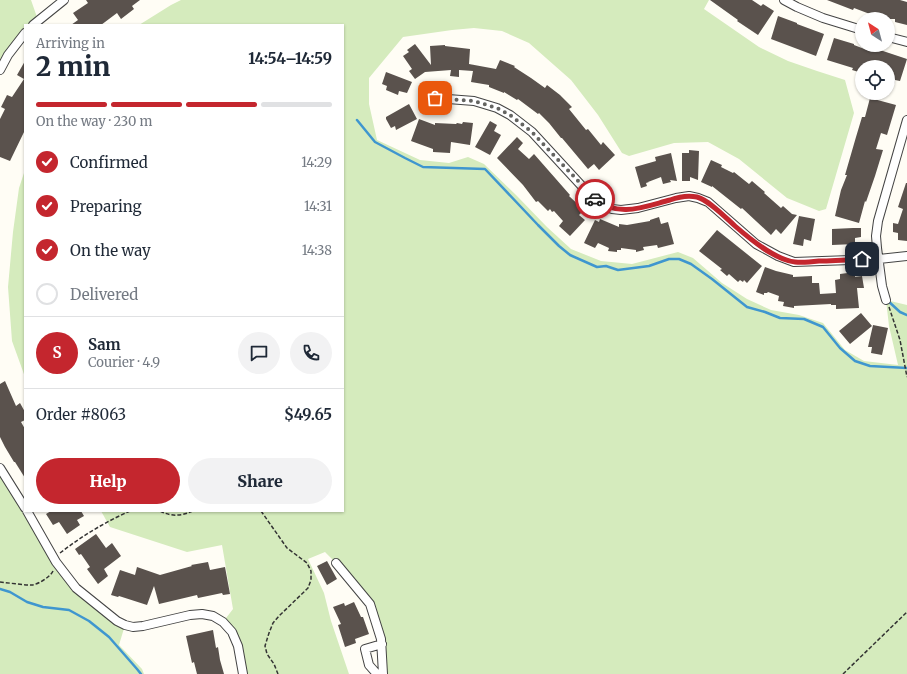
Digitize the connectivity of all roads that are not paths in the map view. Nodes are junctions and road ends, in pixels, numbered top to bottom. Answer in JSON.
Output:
{"nodes":[{"id":1,"x":64,"y":0,"type":"edge"},
{"id":2,"x":784,"y":0,"type":"edge"},
{"id":3,"x":34,"y":24,"type":"edge"},
{"id":4,"x":855,"y":28,"type":"edge"},
{"id":5,"x":24,"y":34,"type":"edge"},
{"id":6,"x":895,"y":39,"type":"edge"},
{"id":7,"x":907,"y":42,"type":"edge"},
{"id":8,"x":0,"y":70,"type":"edge"},
{"id":9,"x":435,"y":98,"type":"dead end"},
{"id":10,"x":907,"y":120,"type":"edge"},
{"id":11,"x":907,"y":256,"type":"edge"},
{"id":12,"x":879,"y":259,"type":"junction"},
{"id":13,"x":886,"y":300,"type":"road end"},
{"id":14,"x":0,"y":468,"type":"edge"},
{"id":15,"x":24,"y":506,"type":"edge"},
{"id":16,"x":28,"y":512,"type":"edge"},
{"id":17,"x":336,"y":563,"type":"dead end"},
{"id":18,"x":382,"y":644,"type":"junction"},
{"id":19,"x":243,"y":674,"type":"edge"},
{"id":20,"x":377,"y":674,"type":"edge"},
{"id":21,"x":383,"y":674,"type":"edge"}],
"edges":[{"from":1,"to":3,"type":"street"},
{"from":2,"to":4,"type":"street"},
{"from":5,"to":8,"type":"street"},
{"from":6,"to":7,"type":"street"},
{"from":9,"to":12,"type":"street"},
{"from":10,"to":12,"type":"street"},
{"from":11,"to":12,"type":"street"},
{"from":12,"to":13,"type":"street"},
{"from":14,"to":15,"type":"street"},
{"from":16,"to":19,"type":"street"},
{"from":17,"to":18,"type":"street"},
{"from":18,"to":20,"type":"street"},
{"from":18,"to":21,"type":"street"}]}
